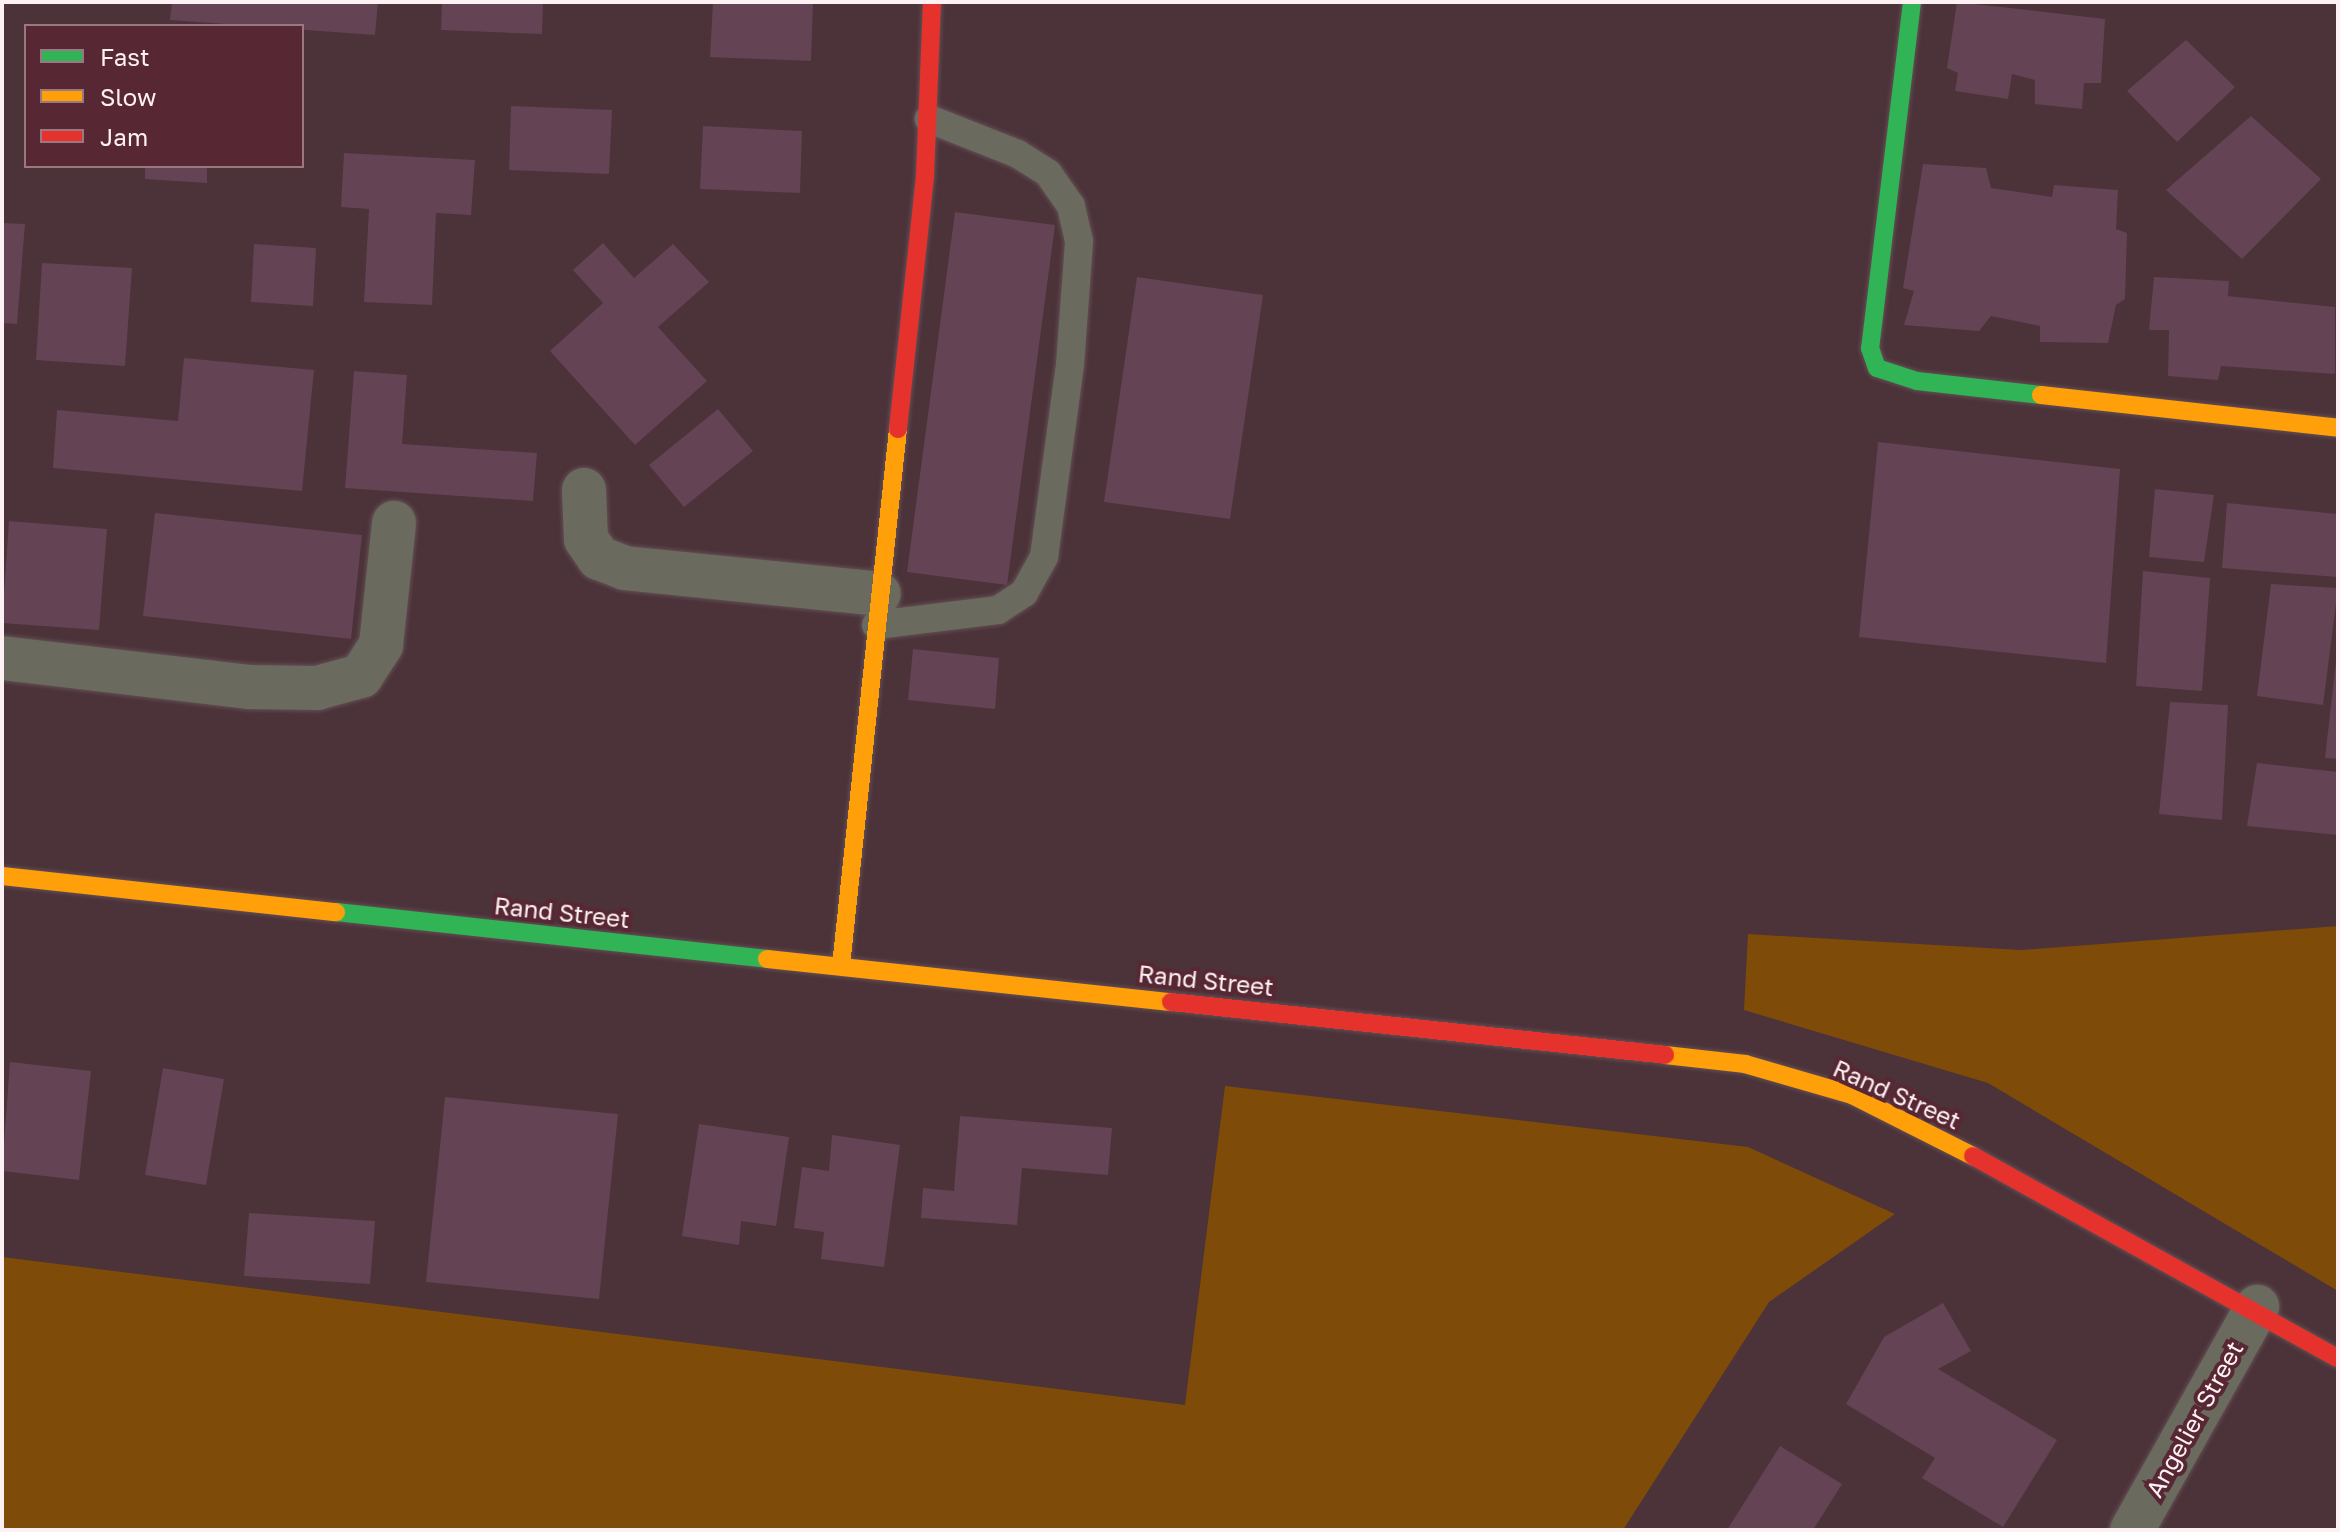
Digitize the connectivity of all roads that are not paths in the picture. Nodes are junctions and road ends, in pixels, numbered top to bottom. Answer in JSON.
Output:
{"nodes":[{"id":1,"x":932,"y":2,"type":"edge"},
{"id":2,"x":1912,"y":2,"type":"edge"},
{"id":3,"x":929,"y":119,"type":"junction"},
{"id":4,"x":2338,"y":428,"type":"edge"},
{"id":5,"x":584,"y":490,"type":"dead end"},
{"id":6,"x":394,"y":523,"type":"dead end"},
{"id":7,"x":877,"y":610,"type":"junction"},
{"id":8,"x":2,"y":658,"type":"edge"},
{"id":9,"x":2,"y":876,"type":"edge"},
{"id":10,"x":841,"y":966,"type":"junction"},
{"id":11,"x":2257,"y":1307,"type":"junction"},
{"id":12,"x":2338,"y":1358,"type":"edge"},
{"id":13,"x":2132,"y":1530,"type":"edge"}],
"edges":[{"from":1,"to":3,"type":"street"},
{"from":2,"to":4,"type":"street"},
{"from":3,"to":7,"type":"street"},
{"from":3,"to":7,"type":"lane"},
{"from":5,"to":7,"type":"street"},
{"from":6,"to":8,"type":"street"},
{"from":7,"to":10,"type":"street"},
{"from":9,"to":10,"type":"street","name":"Rand Street"},
{"from":10,"to":11,"type":"street","name":"Rand Street"},
{"from":11,"to":12,"type":"street","name":"Rand Street"},
{"from":11,"to":13,"type":"street","name":"Angelier Street"}]}
